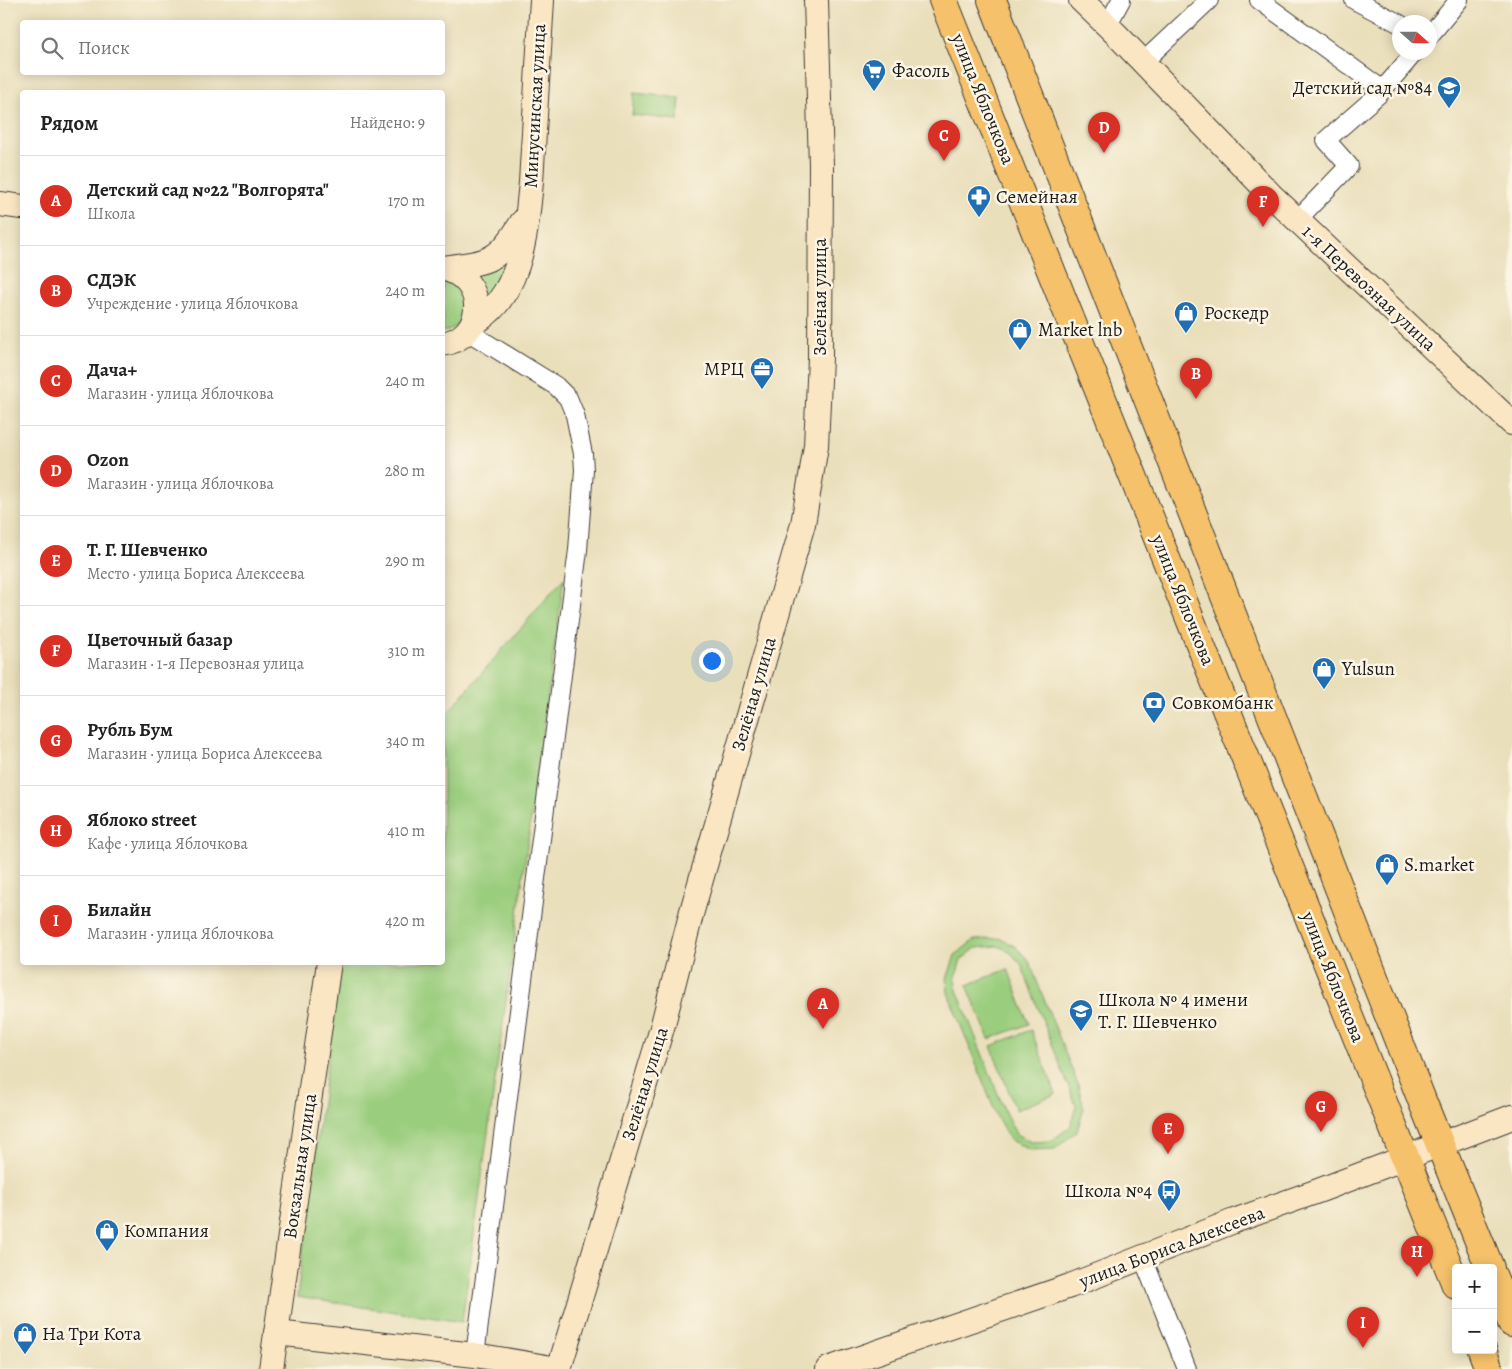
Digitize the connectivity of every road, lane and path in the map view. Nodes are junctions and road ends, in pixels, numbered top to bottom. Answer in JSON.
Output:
{"nodes":[{"id":1,"x":542,"y":0,"type":"edge"},
{"id":2,"x":816,"y":0,"type":"edge"},
{"id":3,"x":944,"y":0,"type":"edge"},
{"id":4,"x":992,"y":0,"type":"edge"},
{"id":5,"x":1081,"y":0,"type":"edge"},
{"id":6,"x":1121,"y":0,"type":"edge"},
{"id":7,"x":1209,"y":0,"type":"edge"},
{"id":8,"x":1259,"y":0,"type":"edge"},
{"id":9,"x":1354,"y":0,"type":"edge"},
{"id":10,"x":1459,"y":0,"type":"edge"},
{"id":11,"x":1392,"y":20,"type":"edge"},
{"id":12,"x":1107,"y":26,"type":"junction"},
{"id":13,"x":1437,"y":27,"type":"edge"},
{"id":14,"x":1408,"y":60,"type":"edge"},
{"id":15,"x":1143,"y":62,"type":"junction"},
{"id":16,"x":1383,"y":90,"type":"junction"},
{"id":17,"x":0,"y":204,"type":"edge"},
{"id":18,"x":20,"y":207,"type":"edge"},
{"id":19,"x":528,"y":212,"type":"junction"},
{"id":20,"x":1297,"y":220,"type":"junction"},
{"id":21,"x":445,"y":268,"type":"edge"},
{"id":22,"x":445,"y":269,"type":"edge"},
{"id":23,"x":455,"y":339,"type":"edge"},
{"id":24,"x":1512,"y":423,"type":"edge"},
{"id":25,"x":329,"y":965,"type":"edge"},
{"id":26,"x":1512,"y":1117,"type":"edge"},
{"id":27,"x":1440,"y":1145,"type":"junction"},
{"id":28,"x":1406,"y":1158,"type":"junction"},
{"id":29,"x":1143,"y":1258,"type":"junction"},
{"id":30,"x":1488,"y":1264,"type":"edge"},
{"id":31,"x":1452,"y":1275,"type":"edge"},
{"id":32,"x":1497,"y":1287,"type":"edge"},
{"id":33,"x":1512,"y":1323,"type":"edge"},
{"id":34,"x":276,"y":1333,"type":"junction"},
{"id":35,"x":1483,"y":1354,"type":"edge"},
{"id":36,"x":475,"y":1355,"type":"junction"},
{"id":37,"x":271,"y":1369,"type":"edge"},
{"id":38,"x":559,"y":1369,"type":"edge"},
{"id":39,"x":828,"y":1369,"type":"edge"},
{"id":40,"x":1187,"y":1369,"type":"edge"},
{"id":41,"x":1489,"y":1369,"type":"edge"}],
"edges":[{"from":1,"to":19,"type":"main road","name":"Минусинская улица"},
{"from":2,"to":38,"type":"main road","name":"Зелёная улица"},
{"from":3,"to":28,"type":"main road","name":"улица Яблочкова"},
{"from":4,"to":27,"type":"main road","name":"улица Яблочкова"},
{"from":5,"to":12,"type":"main road","name":"1-я Перевозная улица"},
{"from":6,"to":12,"type":"street"},
{"from":7,"to":15,"type":"street"},
{"from":8,"to":16,"type":"street"},
{"from":9,"to":11,"type":"street"},
{"from":10,"to":13,"type":"street"},
{"from":12,"to":15,"type":"main road","name":"1-я Перевозная улица"},
{"from":14,"to":16,"type":"street"},
{"from":15,"to":20,"type":"main road","name":"1-я Перевозная улица"},
{"from":16,"to":20,"type":"street"},
{"from":17,"to":18,"type":"main road"},
{"from":19,"to":21,"type":"main road","name":"Минусинская улица"},
{"from":19,"to":23,"type":"main road","name":"Минусинская улица"},
{"from":20,"to":24,"type":"main road","name":"1-я Перевозная улица"},
{"from":22,"to":23,"type":"main road"},
{"from":23,"to":36,"type":"street"},
{"from":25,"to":34,"type":"main road","name":"Вокзальная улица"},
{"from":26,"to":27,"type":"main road","name":"улица Бориса Алексеева"},
{"from":27,"to":28,"type":"main road","name":"улица Бориса Алексеева"},
{"from":27,"to":30,"type":"main road","name":"улица Яблочкова"},
{"from":28,"to":29,"type":"main road","name":"улица Бориса Алексеева"},
{"from":28,"to":31,"type":"main road","name":"улица Яблочкова"},
{"from":29,"to":39,"type":"main road","name":"улица Бориса Алексеева"},
{"from":29,"to":40,"type":"street"},
{"from":32,"to":33,"type":"main road"},
{"from":34,"to":36,"type":"main road"},
{"from":34,"to":37,"type":"main road","name":"Вокзальная улица"},
{"from":35,"to":41,"type":"main road"},
{"from":36,"to":38,"type":"main road"}]}
